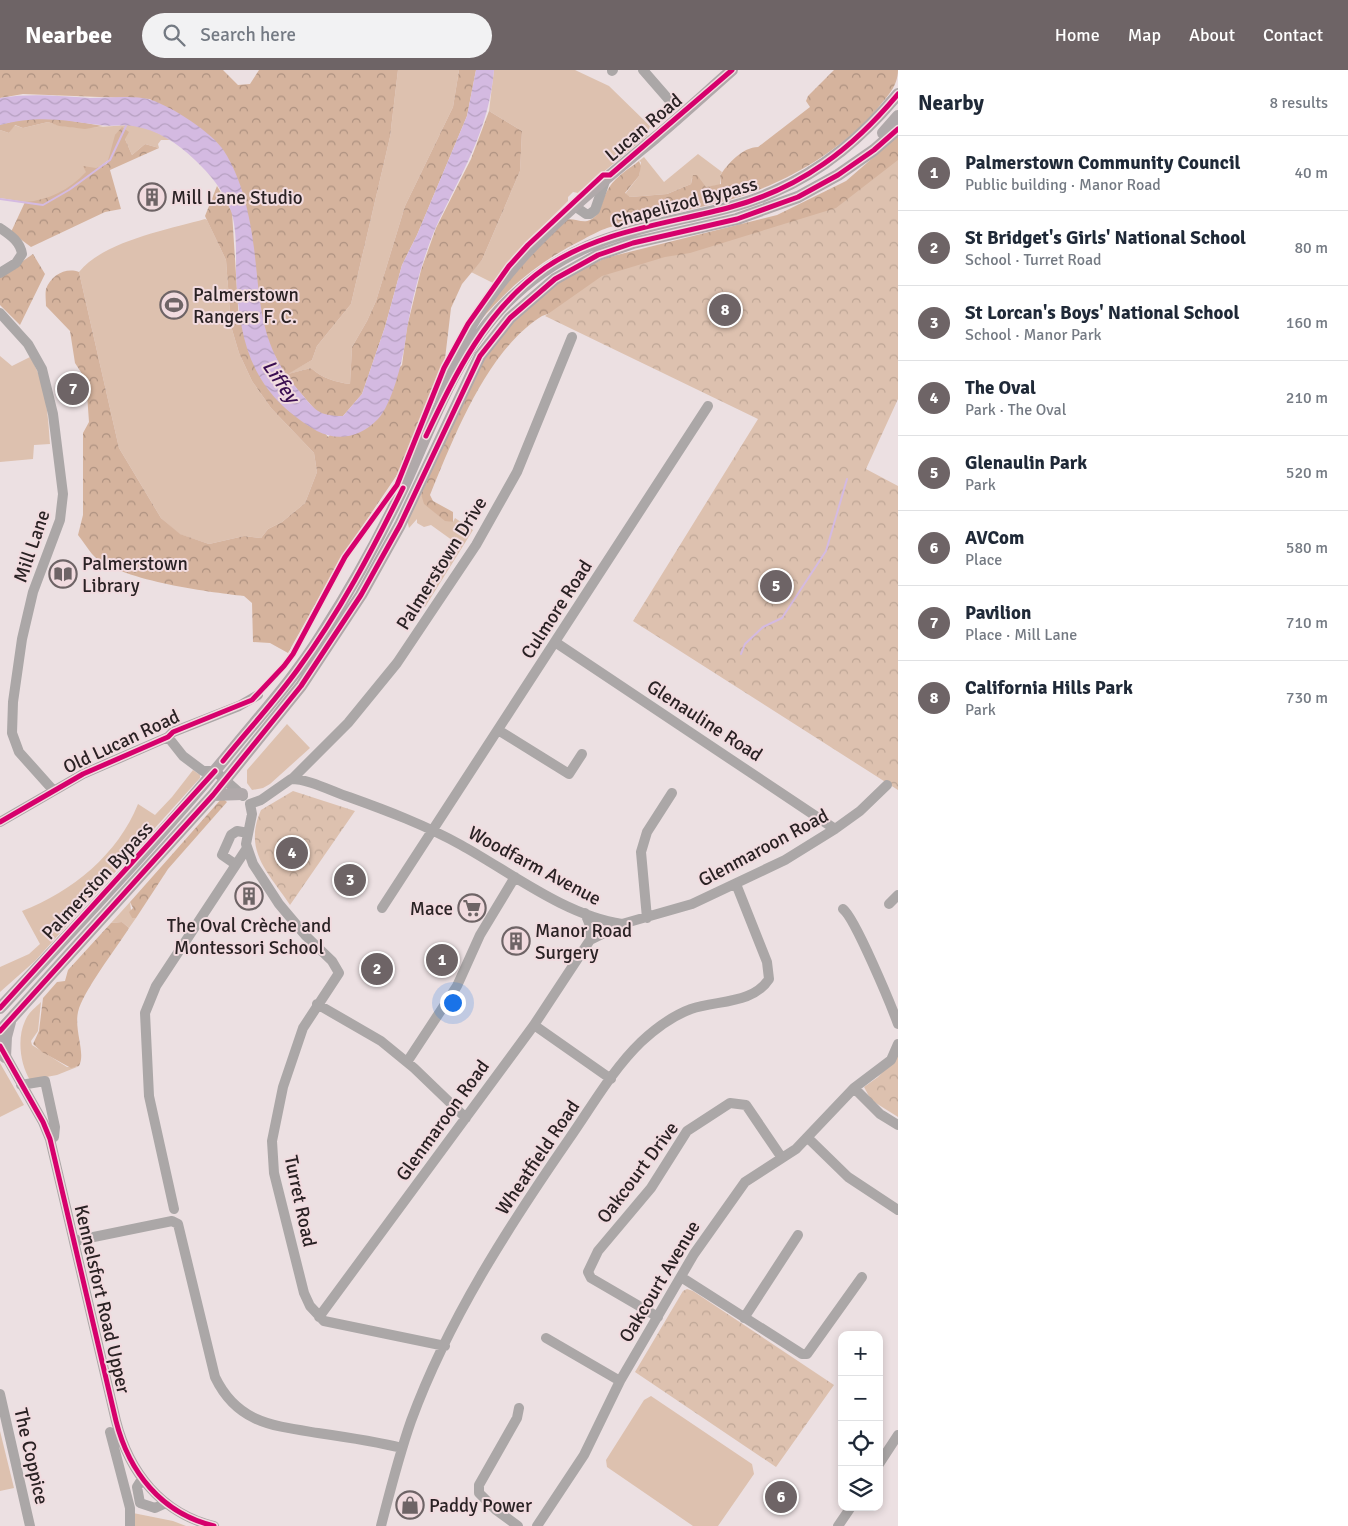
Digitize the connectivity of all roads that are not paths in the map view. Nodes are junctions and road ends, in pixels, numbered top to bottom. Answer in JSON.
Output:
{"nodes":[{"id":1,"x":643,"y":70,"type":"edge"},
{"id":2,"x":728,"y":71,"type":"edge"},
{"id":3,"x":898,"y":94,"type":"edge"},
{"id":4,"x":670,"y":101,"type":"dead end"},
{"id":5,"x":898,"y":116,"type":"edge"},
{"id":6,"x":898,"y":130,"type":"edge"},
{"id":7,"x":858,"y":160,"type":"junction"},
{"id":8,"x":606,"y":178,"type":"junction"},
{"id":9,"x":573,"y":205,"type":"junction"},
{"id":10,"x":0,"y":228,"type":"edge"},
{"id":11,"x":0,"y":273,"type":"edge"},
{"id":12,"x":0,"y":313,"type":"edge"},
{"id":13,"x":572,"y":337,"type":"dead end"},
{"id":14,"x":480,"y":356,"type":"joint"},
{"id":15,"x":708,"y":406,"type":"dead end"},
{"id":16,"x":423,"y":443,"type":"junction"},
{"id":17,"x":555,"y":642,"type":"junction"},
{"id":18,"x":258,"y":695,"type":"dead end"},
{"id":19,"x":498,"y":730,"type":"junction"},
{"id":20,"x":248,"y":731,"type":"junction"},
{"id":21,"x":265,"y":733,"type":"junction"},
{"id":22,"x":168,"y":737,"type":"junction"},
{"id":23,"x":582,"y":754,"type":"dead end"},
{"id":24,"x":215,"y":771,"type":"junction"},
{"id":25,"x":293,"y":778,"type":"junction"},
{"id":26,"x":226,"y":780,"type":"junction"},
{"id":27,"x":887,"y":785,"type":"dead end"},
{"id":28,"x":53,"y":790,"type":"junction"},
{"id":29,"x":213,"y":794,"type":"junction"},
{"id":30,"x":672,"y":794,"type":"dead end"},
{"id":31,"x":246,"y":799,"type":"junction"},
{"id":32,"x":0,"y":822,"type":"edge"},
{"id":33,"x":433,"y":830,"type":"junction"},
{"id":34,"x":835,"y":830,"type":"junction"},
{"id":35,"x":248,"y":833,"type":"junction"},
{"id":36,"x":148,"y":848,"type":"junction"},
{"id":37,"x":246,"y":848,"type":"junction"},
{"id":38,"x":235,"y":864,"type":"junction"},
{"id":39,"x":515,"y":877,"type":"junction"},
{"id":40,"x":736,"y":884,"type":"junction"},
{"id":41,"x":898,"y":894,"type":"edge"},
{"id":42,"x":889,"y":904,"type":"dead end"},
{"id":43,"x":382,"y":908,"type":"dead end"},
{"id":44,"x":843,"y":909,"type":"dead end"},
{"id":45,"x":585,"y":913,"type":"junction"},
{"id":46,"x":647,"y":918,"type":"junction"},
{"id":47,"x":622,"y":924,"type":"junction"},
{"id":48,"x":590,"y":940,"type":"junction"},
{"id":49,"x":2,"y":1004,"type":"edge"},
{"id":50,"x":317,"y":1004,"type":"junction"},
{"id":51,"x":6,"y":1018,"type":"edge"},
{"id":52,"x":897,"y":1019,"type":"edge"},
{"id":53,"x":534,"y":1025,"type":"junction"},
{"id":54,"x":0,"y":1031,"type":"edge"},
{"id":55,"x":898,"y":1044,"type":"edge"},
{"id":56,"x":4,"y":1056,"type":"edge"},
{"id":57,"x":407,"y":1062,"type":"junction"},
{"id":58,"x":611,"y":1079,"type":"junction"},
{"id":59,"x":21,"y":1085,"type":"junction"},
{"id":60,"x":854,"y":1088,"type":"junction"},
{"id":61,"x":466,"y":1118,"type":"junction"},
{"id":62,"x":898,"y":1125,"type":"edge"},
{"id":63,"x":808,"y":1138,"type":"junction"},
{"id":64,"x":50,"y":1139,"type":"junction"},
{"id":65,"x":782,"y":1158,"type":"junction"},
{"id":66,"x":174,"y":1209,"type":"dead end"},
{"id":67,"x":898,"y":1210,"type":"edge"},
{"id":68,"x":798,"y":1236,"type":"dead end"},
{"id":69,"x":74,"y":1242,"type":"junction"},
{"id":70,"x":681,"y":1277,"type":"junction"},
{"id":71,"x":862,"y":1277,"type":"dead end"},
{"id":72,"x":319,"y":1317,"type":"junction"},
{"id":73,"x":658,"y":1317,"type":"junction"},
{"id":74,"x":744,"y":1318,"type":"junction"},
{"id":75,"x":546,"y":1338,"type":"dead end"},
{"id":76,"x":444,"y":1346,"type":"junction"},
{"id":77,"x":620,"y":1381,"type":"junction"},
{"id":78,"x":0,"y":1394,"type":"edge"},
{"id":79,"x":519,"y":1408,"type":"dead end"},
{"id":80,"x":110,"y":1432,"type":"dead end"},
{"id":81,"x":898,"y":1435,"type":"edge"},
{"id":82,"x":402,"y":1448,"type":"junction"},
{"id":83,"x":883,"y":1458,"type":"edge"},
{"id":84,"x":142,"y":1479,"type":"junction"},
{"id":85,"x":140,"y":1503,"type":"junction"},
{"id":86,"x":166,"y":1503,"type":"junction"},
{"id":87,"x":130,"y":1508,"type":"junction"},
{"id":88,"x":847,"y":1511,"type":"edge"},
{"id":89,"x":186,"y":1521,"type":"edge"},
{"id":90,"x":30,"y":1526,"type":"edge"},
{"id":91,"x":130,"y":1526,"type":"edge"},
{"id":92,"x":214,"y":1526,"type":"edge"},
{"id":93,"x":381,"y":1526,"type":"edge"},
{"id":94,"x":518,"y":1526,"type":"edge"},
{"id":95,"x":537,"y":1526,"type":"edge"},
{"id":96,"x":838,"y":1526,"type":"edge"}],
"edges":[{"from":1,"to":4,"type":"street"},
{"from":2,"to":8,"type":"main road","name":"Lucan Road"},
{"from":3,"to":16,"type":"main road","name":"Chapelizod Bypass"},
{"from":5,"to":7,"type":"main road","name":"Chapelizod Bypass"},
{"from":6,"to":7,"type":"main road","name":"Chapelizod Bypass"},
{"from":7,"to":14,"type":"main road","name":"Chapelizod Bypass"},
{"from":8,"to":9,"type":"main road","name":"Lucan Road"},
{"from":8,"to":9,"type":"street","name":"Lucan Road"},
{"from":9,"to":16,"type":"main road"},
{"from":10,"to":11,"type":"street"},
{"from":12,"to":28,"type":"street","name":"Mill Lane"},
{"from":13,"to":25,"type":"street","name":"Palmerstown Drive"},
{"from":14,"to":21,"type":"main road","name":"Palmerston Bypass"},
{"from":15,"to":17,"type":"street","name":"Culmore Road"},
{"from":16,"to":20,"type":"main road"},
{"from":17,"to":19,"type":"street","name":"Culmore Road"},
{"from":17,"to":34,"type":"street","name":"Glenauline Road"},
{"from":18,"to":22,"type":"street","name":"Old Lucan Road"},
{"from":19,"to":23,"type":"street"},
{"from":19,"to":33,"type":"street","name":"Culmore Road"},
{"from":20,"to":21,"type":"main road"},
{"from":20,"to":24,"type":"main road"},
{"from":21,"to":26,"type":"main road","name":"Palmerston Bypass"},
{"from":22,"to":24,"type":"street"},
{"from":22,"to":28,"type":"street","name":"Old Lucan Road"},
{"from":24,"to":26,"type":"street"},
{"from":24,"to":36,"type":"main road","name":"Palmerston Bypass"},
{"from":25,"to":31,"type":"street","name":"Palmerstown Drive"},
{"from":25,"to":33,"type":"street","name":"Woodfarm Avenue"},
{"from":26,"to":29,"type":"main road","name":"Palmerston Bypass"},
{"from":26,"to":31,"type":"street"},
{"from":26,"to":36,"type":"main road"},
{"from":27,"to":34,"type":"street","name":"Glenmaroon Road"},
{"from":28,"to":32,"type":"street","name":"Old Lucan Road"},
{"from":29,"to":31,"type":"main road"},
{"from":29,"to":51,"type":"main road","name":"Palmerston Bypass"},
{"from":30,"to":46,"type":"street"},
{"from":31,"to":35,"type":"street"},
{"from":33,"to":39,"type":"street","name":"Woodfarm Avenue"},
{"from":33,"to":43,"type":"street","name":"Culmore Road"},
{"from":34,"to":40,"type":"street","name":"Glenmaroon Road"},
{"from":35,"to":37,"type":"street"},
{"from":35,"to":38,"type":"street"},
{"from":36,"to":49,"type":"main road","name":"Palmerston Bypass"},
{"from":37,"to":38,"type":"street"},
{"from":37,"to":50,"type":"street","name":"Turret Road"},
{"from":38,"to":66,"type":"street"},
{"from":39,"to":45,"type":"street","name":"Woodfarm Avenue"},
{"from":39,"to":57,"type":"street"},
{"from":40,"to":46,"type":"street","name":"Glenmaroon Road"},
{"from":40,"to":58,"type":"street","name":"Wheatfield Road"},
{"from":41,"to":42,"type":"street"},
{"from":44,"to":52,"type":"street"},
{"from":45,"to":47,"type":"street","name":"Woodfarm Avenue"},
{"from":45,"to":48,"type":"street"},
{"from":46,"to":47,"type":"street","name":"Glenmaroon Road"},
{"from":47,"to":48,"type":"street","name":"Glenmaroon Road"},
{"from":48,"to":53,"type":"street","name":"Glenmaroon Road"},
{"from":50,"to":57,"type":"street"},
{"from":50,"to":72,"type":"street","name":"Turret Road"},
{"from":51,"to":54,"type":"main road","name":"Palmerston Bypass"},
{"from":51,"to":56,"type":"main road"},
{"from":53,"to":58,"type":"street"},
{"from":53,"to":61,"type":"street","name":"Glenmaroon Road"},
{"from":55,"to":60,"type":"street","name":"Oakcourt Avenue"},
{"from":56,"to":59,"type":"street","name":"Kennelsfort Road Upper"},
{"from":57,"to":61,"type":"street"},
{"from":58,"to":76,"type":"street","name":"Wheatfield Road"},
{"from":59,"to":64,"type":"street","name":"Kennelsfort Road Upper"},
{"from":59,"to":64,"type":"street","name":"Kennelsfort Road Upper"},
{"from":60,"to":62,"type":"street"},
{"from":60,"to":63,"type":"street","name":"Oakcourt Avenue"},
{"from":61,"to":72,"type":"street","name":"Glenmaroon Road"},
{"from":63,"to":65,"type":"street","name":"Oakcourt Avenue"},
{"from":63,"to":67,"type":"street"},
{"from":64,"to":69,"type":"street","name":"Kennelsfort Road Upper"},
{"from":65,"to":70,"type":"street","name":"Oakcourt Avenue"},
{"from":65,"to":73,"type":"street","name":"Oakcourt Drive"},
{"from":68,"to":74,"type":"street"},
{"from":69,"to":82,"type":"street"},
{"from":69,"to":84,"type":"street","name":"Kennelsfort Road Upper"},
{"from":70,"to":73,"type":"street","name":"Oakcourt Avenue"},
{"from":70,"to":74,"type":"street"},
{"from":71,"to":74,"type":"street"},
{"from":72,"to":76,"type":"street"},
{"from":73,"to":77,"type":"street","name":"Oakcourt Avenue"},
{"from":75,"to":77,"type":"street"},
{"from":76,"to":82,"type":"street","name":"Wheatfield Road"},
{"from":77,"to":95,"type":"street","name":"Oakcourt Avenue"},
{"from":78,"to":90,"type":"street","name":"The Coppice"},
{"from":79,"to":94,"type":"street"},
{"from":80,"to":87,"type":"street"},
{"from":81,"to":83,"type":"street"},
{"from":82,"to":93,"type":"street","name":"Wheatfield Road"},
{"from":84,"to":85,"type":"street"},
{"from":84,"to":86,"type":"street","name":"Kennelsfort Road Upper"},
{"from":85,"to":86,"type":"street"},
{"from":85,"to":87,"type":"street"},
{"from":86,"to":89,"type":"street","name":"Kennelsfort Road Upper"},
{"from":87,"to":91,"type":"street"},
{"from":88,"to":96,"type":"street"},
{"from":89,"to":92,"type":"street","name":"Kennelsfort Road Upper"}]}
